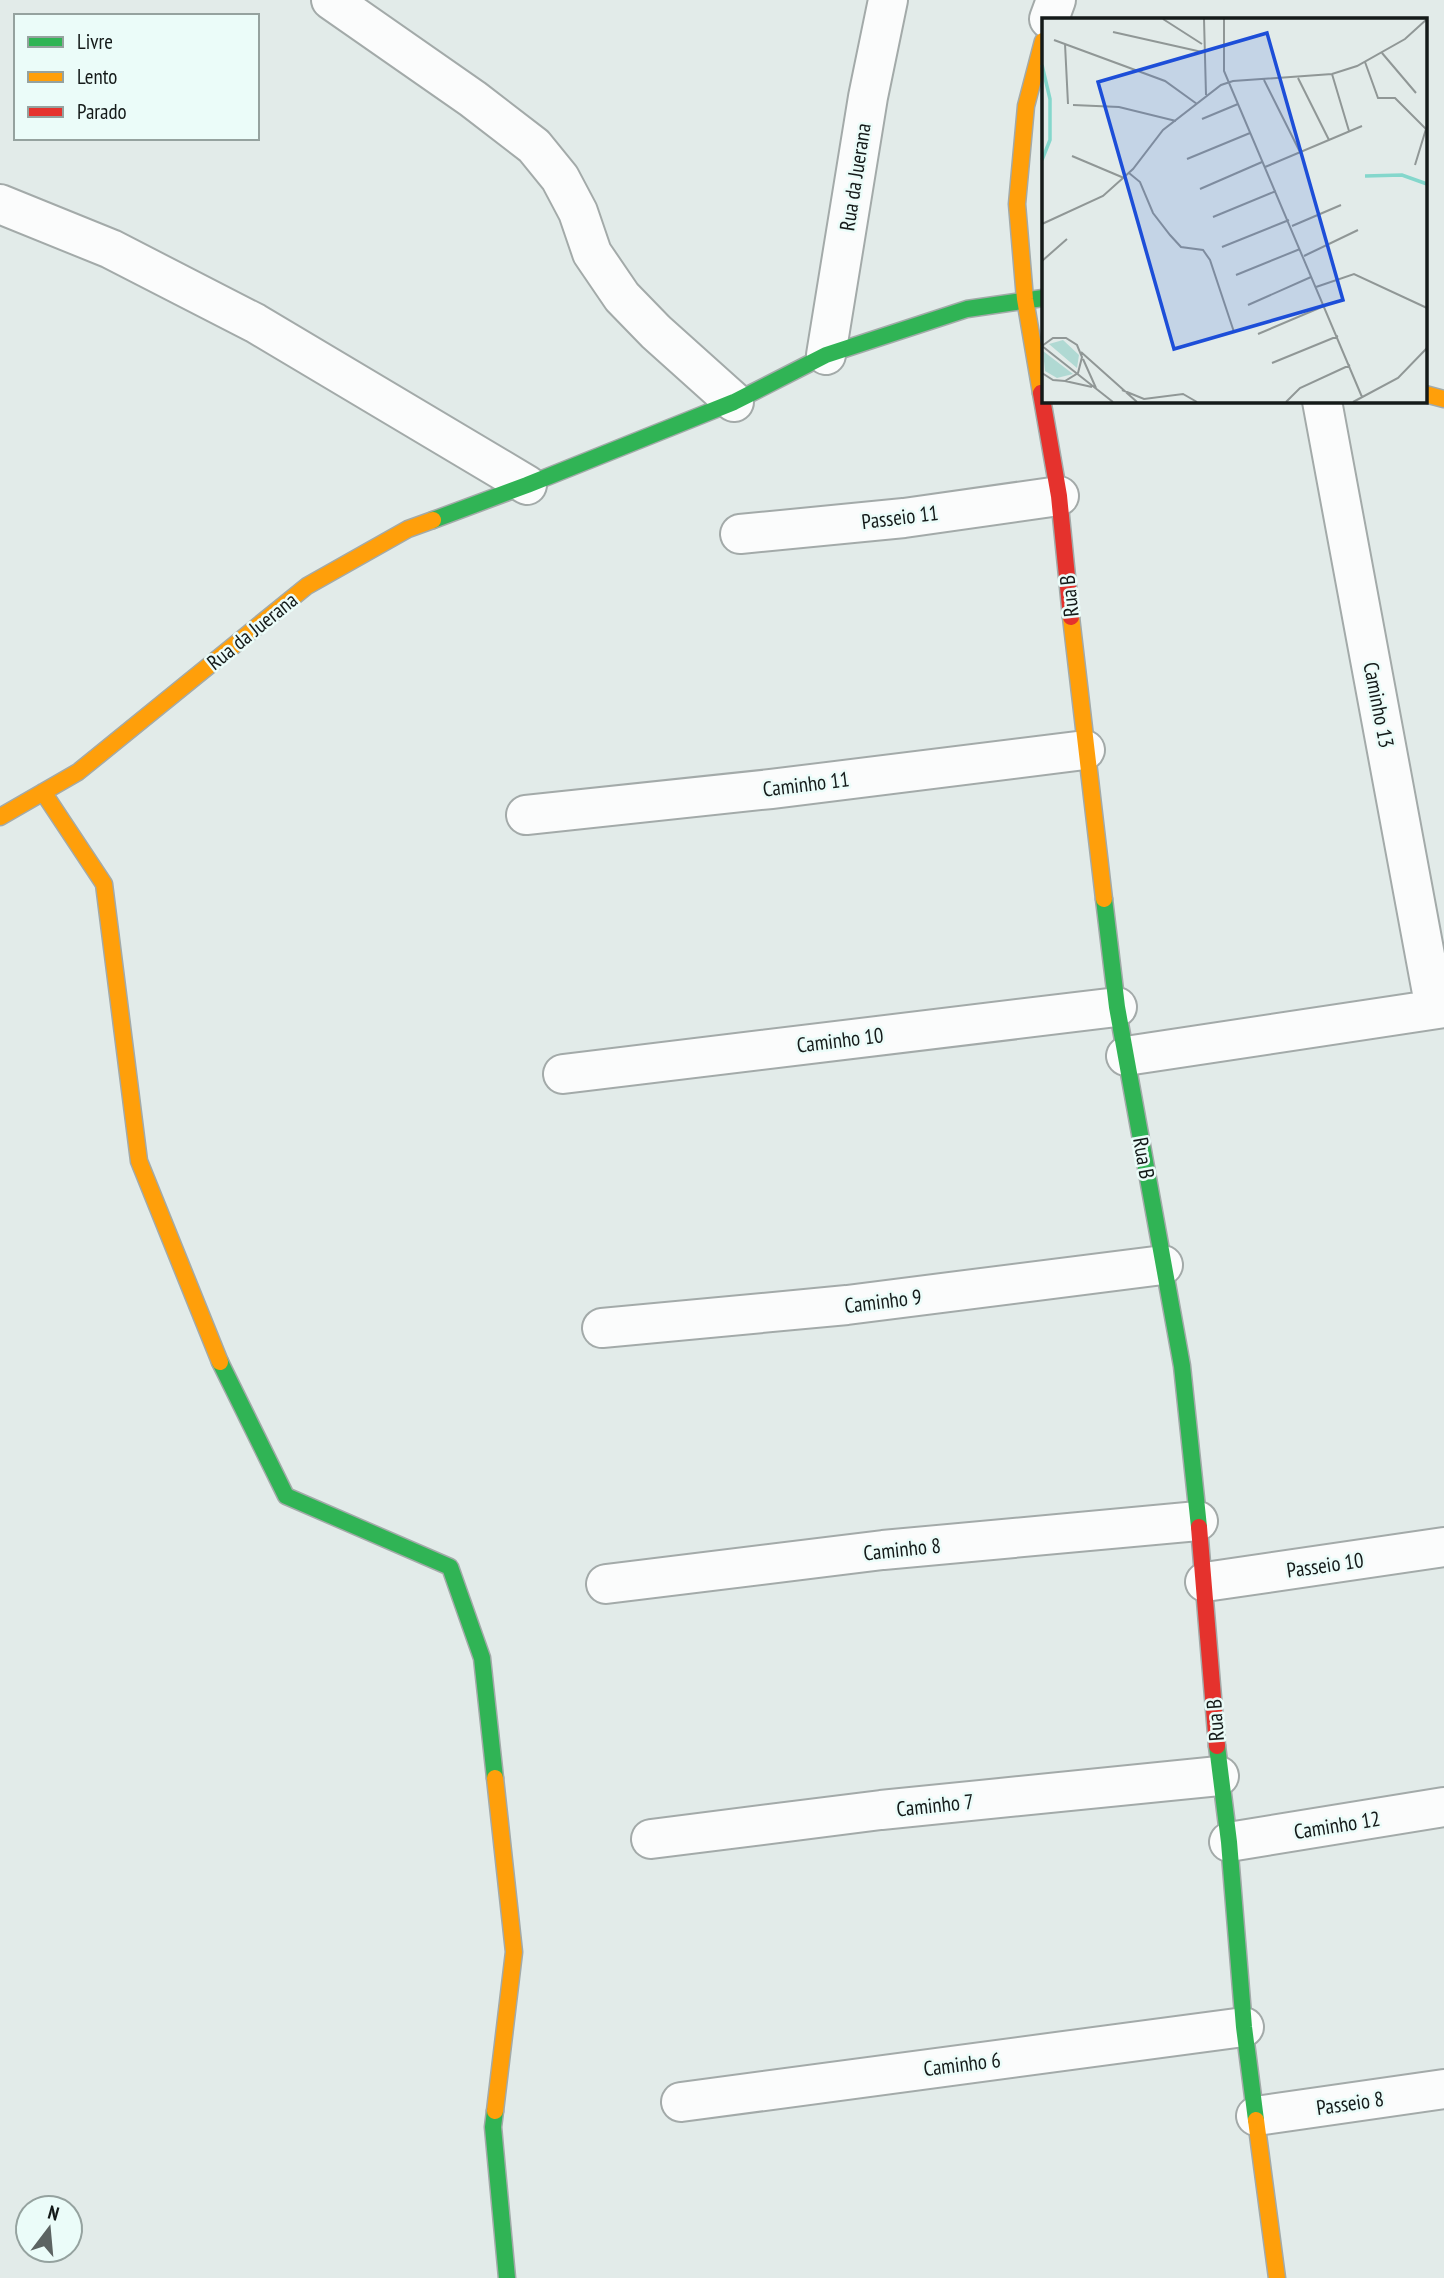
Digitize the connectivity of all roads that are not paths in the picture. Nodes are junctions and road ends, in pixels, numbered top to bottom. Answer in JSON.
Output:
{"nodes":[{"id":1,"x":331,"y":0,"type":"edge"},
{"id":2,"x":1056,"y":0,"type":"edge"},
{"id":3,"x":886,"y":1,"type":"edge"},
{"id":4,"x":1049,"y":18,"type":"edge"},
{"id":5,"x":1042,"y":45,"type":"edge"},
{"id":6,"x":0,"y":204,"type":"edge"},
{"id":7,"x":1042,"y":298,"type":"edge"},
{"id":8,"x":1026,"y":299,"type":"junction"},
{"id":9,"x":826,"y":355,"type":"junction"},
{"id":10,"x":1426,"y":394,"type":"edge"},
{"id":11,"x":1042,"y":395,"type":"edge"},
{"id":12,"x":1444,"y":399,"type":"edge"},
{"id":13,"x":734,"y":402,"type":"junction"},
{"id":14,"x":1043,"y":402,"type":"edge"},
{"id":15,"x":1322,"y":402,"type":"edge"},
{"id":16,"x":527,"y":485,"type":"junction"},
{"id":17,"x":1059,"y":496,"type":"junction"},
{"id":18,"x":740,"y":534,"type":"dead end"},
{"id":19,"x":1085,"y":750,"type":"junction"},
{"id":20,"x":43,"y":792,"type":"junction"},
{"id":21,"x":526,"y":815,"type":"dead end"},
{"id":22,"x":0,"y":817,"type":"edge"},
{"id":23,"x":1117,"y":1007,"type":"junction"},
{"id":24,"x":1440,"y":1009,"type":"edge"},
{"id":25,"x":1126,"y":1056,"type":"junction"},
{"id":26,"x":564,"y":1074,"type":"dead end"},
{"id":27,"x":1163,"y":1265,"type":"junction"},
{"id":28,"x":602,"y":1328,"type":"dead end"},
{"id":29,"x":1198,"y":1521,"type":"junction"},
{"id":30,"x":1444,"y":1547,"type":"edge"},
{"id":31,"x":1205,"y":1582,"type":"junction"},
{"id":32,"x":606,"y":1584,"type":"dead end"},
{"id":33,"x":1219,"y":1776,"type":"junction"},
{"id":34,"x":1444,"y":1807,"type":"edge"},
{"id":35,"x":651,"y":1839,"type":"dead end"},
{"id":36,"x":1229,"y":1842,"type":"junction"},
{"id":37,"x":1244,"y":2027,"type":"junction"},
{"id":38,"x":1444,"y":2089,"type":"edge"},
{"id":39,"x":681,"y":2102,"type":"dead end"},
{"id":40,"x":1256,"y":2116,"type":"junction"},
{"id":41,"x":507,"y":2278,"type":"edge"},
{"id":42,"x":1277,"y":2278,"type":"edge"}],
"edges":[{"from":1,"to":13,"type":"street"},
{"from":2,"to":4,"type":"street"},
{"from":3,"to":9,"type":"street","name":"Rua da Juerana"},
{"from":5,"to":8,"type":"street","name":"Rua B"},
{"from":6,"to":16,"type":"street"},
{"from":7,"to":8,"type":"street","name":"Rua da Juerana"},
{"from":8,"to":9,"type":"street","name":"Rua da Juerana"},
{"from":8,"to":11,"type":"street","name":"Rua B"},
{"from":9,"to":13,"type":"street","name":"Rua da Juerana"},
{"from":10,"to":12,"type":"street"},
{"from":13,"to":16,"type":"street","name":"Rua da Juerana"},
{"from":14,"to":17,"type":"street","name":"Rua B"},
{"from":15,"to":24,"type":"street","name":"Caminho 13"},
{"from":16,"to":20,"type":"street","name":"Rua da Juerana"},
{"from":17,"to":18,"type":"street","name":"Passeio 11"},
{"from":17,"to":19,"type":"street","name":"Rua B"},
{"from":19,"to":21,"type":"street","name":"Caminho 11"},
{"from":19,"to":23,"type":"street","name":"Rua B"},
{"from":20,"to":22,"type":"street","name":"Rua da Juerana"},
{"from":20,"to":41,"type":"street"},
{"from":23,"to":25,"type":"street","name":"Rua B"},
{"from":23,"to":26,"type":"street","name":"Caminho 10"},
{"from":24,"to":25,"type":"street"},
{"from":25,"to":27,"type":"street","name":"Rua B"},
{"from":27,"to":28,"type":"street","name":"Caminho 9"},
{"from":27,"to":29,"type":"street","name":"Rua B"},
{"from":29,"to":31,"type":"street","name":"Rua B"},
{"from":29,"to":32,"type":"street","name":"Caminho 8"},
{"from":30,"to":31,"type":"street","name":"Passeio 10"},
{"from":31,"to":33,"type":"street","name":"Rua B"},
{"from":33,"to":35,"type":"street","name":"Caminho 7"},
{"from":33,"to":36,"type":"street","name":"Rua B"},
{"from":34,"to":36,"type":"street","name":"Caminho 12"},
{"from":36,"to":37,"type":"street","name":"Rua B"},
{"from":37,"to":39,"type":"street","name":"Caminho 6"},
{"from":37,"to":40,"type":"street","name":"Rua B"},
{"from":38,"to":40,"type":"street","name":"Passeio 8"},
{"from":40,"to":42,"type":"street","name":"Rua B"}]}
